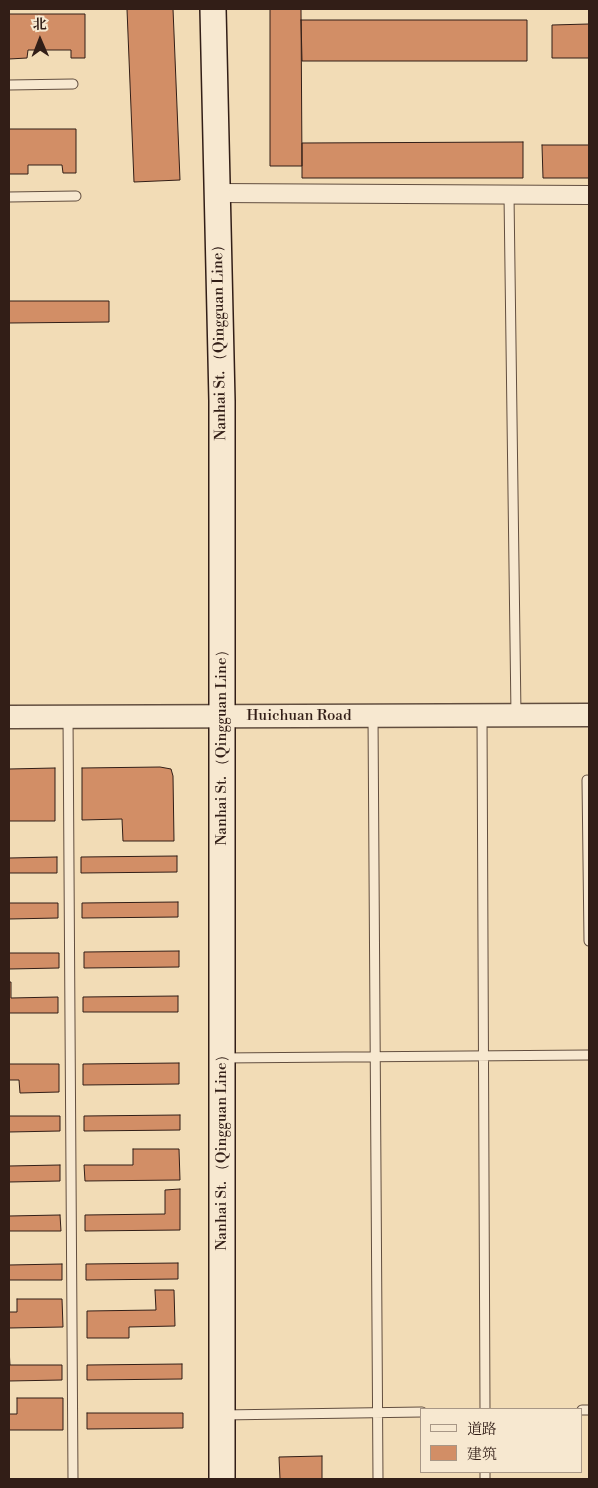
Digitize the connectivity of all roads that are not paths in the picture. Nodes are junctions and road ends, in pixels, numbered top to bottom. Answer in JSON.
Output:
{"nodes":[{"id":1,"x":213,"y":9,"type":"edge"},
{"id":2,"x":72,"y":84,"type":"dead end"},
{"id":3,"x":9,"y":85,"type":"edge"},
{"id":4,"x":217,"y":193,"type":"junction"},
{"id":5,"x":509,"y":195,"type":"junction"},
{"id":6,"x":589,"y":195,"type":"edge"},
{"id":7,"x":76,"y":196,"type":"dead end"},
{"id":8,"x":9,"y":197,"type":"edge"},
{"id":9,"x":589,"y":714,"type":"edge"},
{"id":10,"x":482,"y":715,"type":"junction"},
{"id":11,"x":516,"y":715,"type":"junction"},
{"id":12,"x":222,"y":716,"type":"junction"},
{"id":13,"x":373,"y":716,"type":"junction"},
{"id":14,"x":68,"y":717,"type":"junction"},
{"id":15,"x":9,"y":718,"type":"edge"},
{"id":16,"x":588,"y":780,"type":"dead end"},
{"id":17,"x":589,"y":941,"type":"edge"},
{"id":18,"x":483,"y":1056,"type":"junction"},
{"id":19,"x":589,"y":1056,"type":"edge"},
{"id":20,"x":375,"y":1057,"type":"junction"},
{"id":21,"x":222,"y":1058,"type":"junction"},
{"id":22,"x":485,"y":1408,"type":"edge"},
{"id":23,"x":420,"y":1412,"type":"edge"},
{"id":24,"x":378,"y":1413,"type":"junction"},
{"id":25,"x":222,"y":1415,"type":"junction"},
{"id":26,"x":73,"y":1479,"type":"edge"},
{"id":27,"x":222,"y":1479,"type":"edge"},
{"id":28,"x":378,"y":1479,"type":"edge"}],
"edges":[{"from":1,"to":4,"type":"main road","name":"Nanhai St. （Qingguan Line）"},
{"from":2,"to":3,"type":"lane"},
{"from":4,"to":5,"type":"street"},
{"from":4,"to":12,"type":"main road","name":"Nanhai St. （Qingguan Line）"},
{"from":5,"to":6,"type":"street"},
{"from":5,"to":11,"type":"lane"},
{"from":7,"to":8,"type":"lane"},
{"from":9,"to":11,"type":"street","name":"Huichuan Road"},
{"from":10,"to":11,"type":"street","name":"Huichuan Road"},
{"from":10,"to":13,"type":"street","name":"Huichuan Road"},
{"from":10,"to":18,"type":"lane"},
{"from":12,"to":13,"type":"street","name":"Huichuan Road"},
{"from":12,"to":14,"type":"street","name":"Huichuan Road"},
{"from":12,"to":21,"type":"main road","name":"Nanhai St. （Qingguan Line）"},
{"from":13,"to":20,"type":"lane"},
{"from":14,"to":15,"type":"street","name":"Huichuan Road"},
{"from":14,"to":26,"type":"lane"},
{"from":16,"to":17,"type":"lane"},
{"from":18,"to":19,"type":"lane"},
{"from":18,"to":20,"type":"lane"},
{"from":18,"to":22,"type":"lane"},
{"from":20,"to":21,"type":"lane"},
{"from":20,"to":24,"type":"lane"},
{"from":21,"to":25,"type":"main road","name":"Nanhai St. （Qingguan Line）"},
{"from":23,"to":24,"type":"lane"},
{"from":24,"to":25,"type":"lane"},
{"from":24,"to":28,"type":"lane"},
{"from":25,"to":27,"type":"main road","name":"Nanhai St. （Qingguan Line）"}]}
